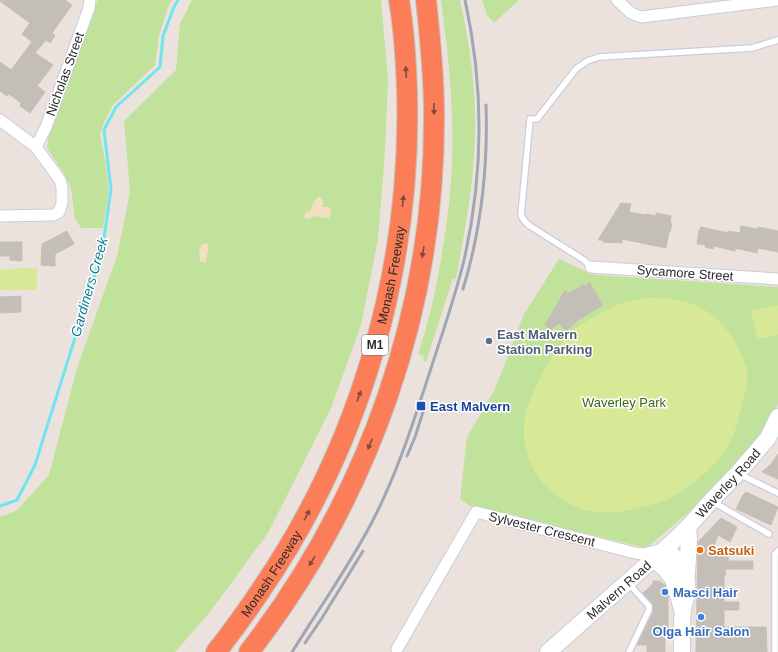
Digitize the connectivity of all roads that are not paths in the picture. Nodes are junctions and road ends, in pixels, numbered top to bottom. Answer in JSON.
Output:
{"nodes":[{"id":1,"x":90,"y":0,"type":"edge"},
{"id":2,"x":399,"y":0,"type":"edge"},
{"id":3,"x":426,"y":0,"type":"edge"},
{"id":4,"x":617,"y":0,"type":"edge"},
{"id":5,"x":777,"y":0,"type":"edge"},
{"id":6,"x":778,"y":40,"type":"edge"},
{"id":7,"x":0,"y":120,"type":"edge"},
{"id":8,"x":36,"y":147,"type":"junction"},
{"id":9,"x":0,"y":216,"type":"edge"},
{"id":10,"x":591,"y":267,"type":"joint"},
{"id":11,"x":778,"y":279,"type":"edge"},
{"id":12,"x":778,"y":417,"type":"edge"},
{"id":13,"x":773,"y":438,"type":"edge"},
{"id":14,"x":738,"y":473,"type":"junction"},
{"id":15,"x":778,"y":493,"type":"edge"},
{"id":16,"x":712,"y":500,"type":"junction"},
{"id":17,"x":688,"y":527,"type":"junction"},
{"id":18,"x":769,"y":534,"type":"dead end"},
{"id":19,"x":666,"y":548,"type":"junction"},
{"id":20,"x":778,"y":551,"type":"edge"},
{"id":21,"x":649,"y":556,"type":"junction"},
{"id":22,"x":687,"y":573,"type":"junction"},
{"id":23,"x":627,"y":582,"type":"junction"},
{"id":24,"x":682,"y":610,"type":"junction"},
{"id":25,"x":396,"y":649,"type":"dead end"},
{"id":26,"x":216,"y":652,"type":"edge"},
{"id":27,"x":249,"y":652,"type":"edge"},
{"id":28,"x":548,"y":652,"type":"edge"},
{"id":29,"x":629,"y":652,"type":"edge"},
{"id":30,"x":682,"y":652,"type":"edge"},
{"id":31,"x":775,"y":652,"type":"edge"}],
"edges":[{"from":1,"to":8,"type":"street","name":"Nicholas Street"},
{"from":26,"to":2,"type":"highway","name":"Monash Freeway","number":"M1","one_way":true},
{"from":3,"to":27,"type":"highway","name":"Monash Freeway","number":"M1","one_way":true},
{"from":4,"to":5,"type":"street"},
{"from":6,"to":10,"type":"lane"},
{"from":7,"to":8,"type":"street"},
{"from":8,"to":9,"type":"street"},
{"from":10,"to":11,"type":"street","name":"Sycamore Street"},
{"from":12,"to":13,"type":"main road","name":"Waverley Road"},
{"from":13,"to":14,"type":"main road","name":"Waverley Road"},
{"from":14,"to":15,"type":"lane"},
{"from":14,"to":16,"type":"main road","name":"Waverley Road"},
{"from":16,"to":17,"type":"main road","name":"Waverley Road"},
{"from":16,"to":18,"type":"lane"},
{"from":17,"to":19,"type":"main road","name":"Malvern Road"},
{"from":17,"to":22,"type":"main road"},
{"from":19,"to":21,"type":"main road","name":"Malvern Road"},
{"from":19,"to":22,"type":"main road"},
{"from":20,"to":31,"type":"lane"},
{"from":21,"to":23,"type":"main road","name":"Malvern Road"},
{"from":21,"to":24,"type":"main road"},
{"from":21,"to":25,"type":"street","name":"Sylvester Crescent"},
{"from":22,"to":24,"type":"main road"},
{"from":23,"to":28,"type":"main road","name":"Malvern Road"},
{"from":23,"to":29,"type":"lane"},
{"from":24,"to":30,"type":"main road"}]}
